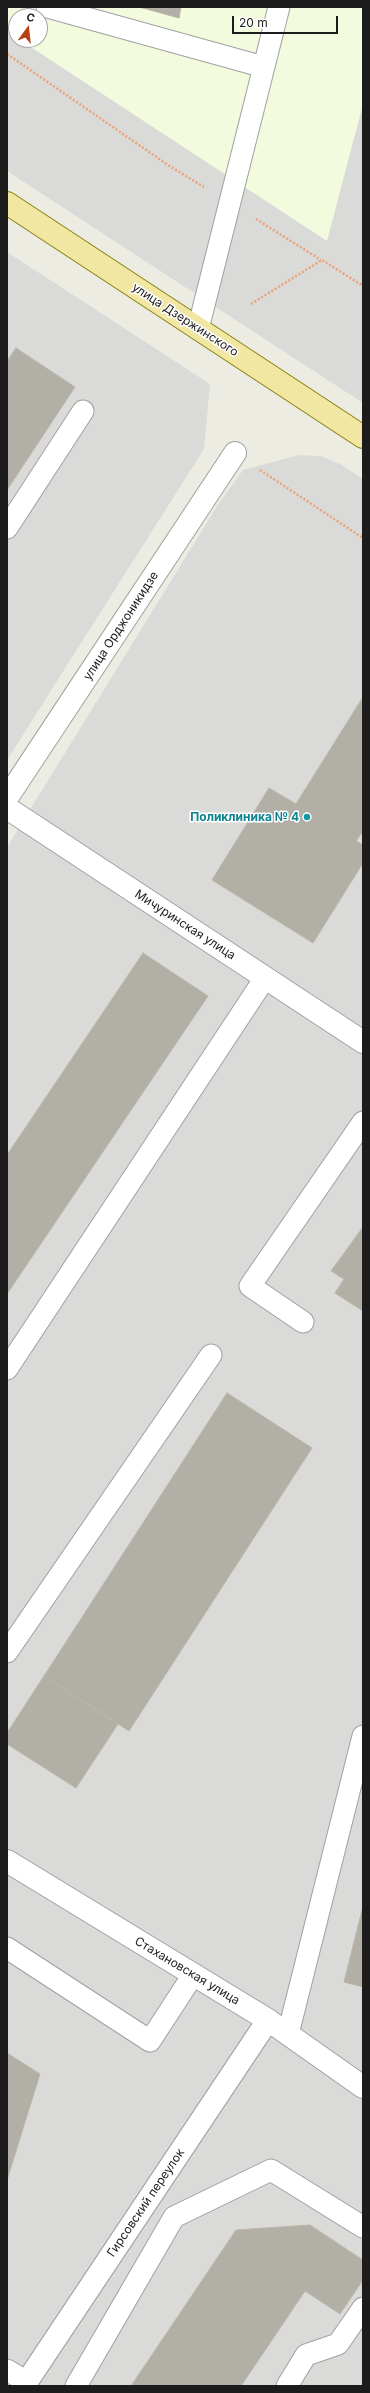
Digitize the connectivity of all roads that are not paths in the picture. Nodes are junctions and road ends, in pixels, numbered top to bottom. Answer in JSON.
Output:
{"nodes":[{"id":1,"x":47,"y":7,"type":"edge"},
{"id":2,"x":279,"y":7,"type":"edge"},
{"id":3,"x":264,"y":67,"type":"junction"},
{"id":4,"x":7,"y":203,"type":"edge"},
{"id":5,"x":198,"y":329,"type":"junction"},
{"id":6,"x":83,"y":411,"type":"dead end"},
{"id":7,"x":363,"y":437,"type":"edge"},
{"id":8,"x":235,"y":453,"type":"road end"},
{"id":9,"x":7,"y":528,"type":"edge"},
{"id":10,"x":7,"y":798,"type":"edge"},
{"id":11,"x":7,"y":808,"type":"edge"},
{"id":12,"x":265,"y":978,"type":"junction"},
{"id":13,"x":363,"y":1042,"type":"edge"},
{"id":14,"x":363,"y":1122,"type":"edge"},
{"id":15,"x":303,"y":1322,"type":"dead end"},
{"id":16,"x":211,"y":1355,"type":"dead end"},
{"id":17,"x":7,"y":1369,"type":"edge"},
{"id":18,"x":7,"y":1652,"type":"edge"},
{"id":19,"x":363,"y":1736,"type":"edge"},
{"id":20,"x":7,"y":1861,"type":"edge"},
{"id":21,"x":7,"y":1948,"type":"edge"},
{"id":22,"x":193,"y":1975,"type":"junction"},
{"id":23,"x":268,"y":2020,"type":"junction"},
{"id":24,"x":288,"y":2034,"type":"junction"},
{"id":25,"x":363,"y":2087,"type":"edge"},
{"id":26,"x":363,"y":2227,"type":"edge"},
{"id":27,"x":363,"y":2308,"type":"edge"},
{"id":28,"x":7,"y":2370,"type":"edge"},
{"id":29,"x":25,"y":2384,"type":"edge"},
{"id":30,"x":76,"y":2386,"type":"edge"},
{"id":31,"x":287,"y":2386,"type":"edge"}],
"edges":[{"from":1,"to":3,"type":"lane"},
{"from":2,"to":3,"type":"lane"},
{"from":3,"to":5,"type":"lane"},
{"from":4,"to":5,"type":"main road","name":"улица Дзержинского"},
{"from":5,"to":7,"type":"main road","name":"улица Дзержинского"},
{"from":6,"to":9,"type":"lane"},
{"from":8,"to":10,"type":"street","name":"улица Орджоникидзе"},
{"from":11,"to":12,"type":"street","name":"Мичуринская улица"},
{"from":12,"to":13,"type":"street","name":"Мичуринская улица"},
{"from":12,"to":17,"type":"lane"},
{"from":14,"to":15,"type":"lane"},
{"from":16,"to":18,"type":"lane"},
{"from":19,"to":24,"type":"lane"},
{"from":20,"to":22,"type":"street","name":"Стахановская улица"},
{"from":21,"to":22,"type":"lane"},
{"from":22,"to":23,"type":"street","name":"Стахановская улица"},
{"from":23,"to":24,"type":"street","name":"Стахановская улица"},
{"from":23,"to":29,"type":"street","name":"Гирсовский переулок"},
{"from":24,"to":25,"type":"street","name":"Стахановская улица"},
{"from":26,"to":30,"type":"lane"},
{"from":27,"to":31,"type":"lane"},
{"from":28,"to":29,"type":"lane"}]}
